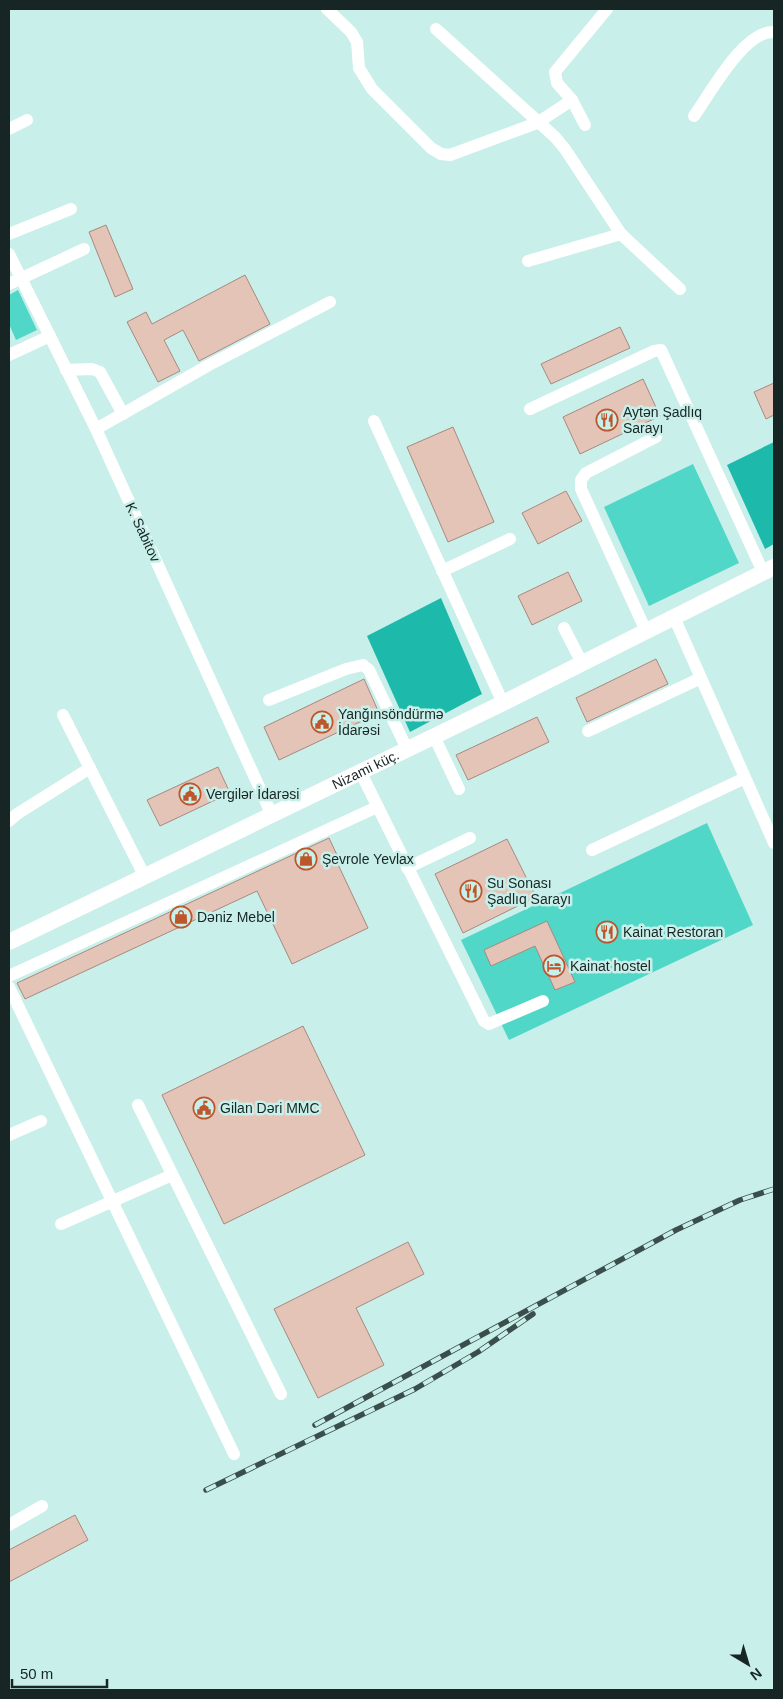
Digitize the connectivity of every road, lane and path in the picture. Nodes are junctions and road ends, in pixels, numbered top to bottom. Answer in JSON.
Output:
{"nodes":[{"id":1,"x":327,"y":9,"type":"edge"},
{"id":2,"x":607,"y":9,"type":"edge"},
{"id":3,"x":436,"y":30,"type":"dead end"},
{"id":4,"x":774,"y":32,"type":"edge"},
{"id":5,"x":572,"y":100,"type":"junction"},
{"id":6,"x":694,"y":116,"type":"dead end"},
{"id":7,"x":27,"y":120,"type":"dead end"},
{"id":8,"x":537,"y":123,"type":"junction"},
{"id":9,"x":584,"y":125,"type":"dead end"},
{"id":10,"x":9,"y":129,"type":"edge"},
{"id":11,"x":71,"y":209,"type":"dead end"},
{"id":12,"x":9,"y":234,"type":"edge"},
{"id":13,"x":622,"y":234,"type":"junction"},
{"id":14,"x":84,"y":249,"type":"dead end"},
{"id":15,"x":9,"y":254,"type":"edge"},
{"id":16,"x":528,"y":261,"type":"dead end"},
{"id":17,"x":21,"y":278,"type":"junction"},
{"id":18,"x":9,"y":284,"type":"edge"},
{"id":19,"x":680,"y":289,"type":"dead end"},
{"id":20,"x":330,"y":302,"type":"dead end"},
{"id":21,"x":50,"y":336,"type":"junction"},
{"id":22,"x":10,"y":352,"type":"edge"},
{"id":23,"x":66,"y":370,"type":"junction"},
{"id":24,"x":530,"y":409,"type":"dead end"},
{"id":25,"x":123,"y":414,"type":"junction"},
{"id":26,"x":374,"y":422,"type":"dead end"},
{"id":27,"x":96,"y":430,"type":"junction"},
{"id":28,"x":656,"y":438,"type":"dead end"},
{"id":29,"x":510,"y":539,"type":"dead end"},
{"id":30,"x":442,"y":570,"type":"junction"},
{"id":31,"x":770,"y":572,"type":"edge"},
{"id":32,"x":674,"y":617,"type":"junction"},
{"id":33,"x":564,"y":628,"type":"dead end"},
{"id":34,"x":646,"y":630,"type":"junction"},
{"id":35,"x":582,"y":662,"type":"junction"},
{"id":36,"x":701,"y":678,"type":"junction"},
{"id":37,"x":269,"y":700,"type":"dead end"},
{"id":38,"x":503,"y":703,"type":"junction"},
{"id":39,"x":63,"y":715,"type":"dead end"},
{"id":40,"x":588,"y":731,"type":"dead end"},
{"id":41,"x":434,"y":736,"type":"junction"},
{"id":42,"x":407,"y":749,"type":"junction"},
{"id":43,"x":90,"y":768,"type":"junction"},
{"id":44,"x":360,"y":771,"type":"junction"},
{"id":45,"x":746,"y":778,"type":"junction"},
{"id":46,"x":458,"y":789,"type":"dead end"},
{"id":47,"x":377,"y":807,"type":"junction"},
{"id":48,"x":271,"y":813,"type":"junction"},
{"id":49,"x":9,"y":821,"type":"edge"},
{"id":50,"x":470,"y":838,"type":"dead end"},
{"id":51,"x":773,"y":839,"type":"edge"},
{"id":52,"x":592,"y":850,"type":"dead end"},
{"id":53,"x":407,"y":868,"type":"junction"},
{"id":54,"x":144,"y":875,"type":"junction"},
{"id":55,"x":9,"y":942,"type":"edge"},
{"id":56,"x":9,"y":976,"type":"edge"},
{"id":57,"x":9,"y":988,"type":"edge"},
{"id":58,"x":543,"y":1001,"type":"dead end"},
{"id":59,"x":138,"y":1105,"type":"dead end"},
{"id":60,"x":41,"y":1121,"type":"dead end"},
{"id":61,"x":9,"y":1135,"type":"edge"},
{"id":62,"x":172,"y":1175,"type":"junction"},
{"id":63,"x":113,"y":1203,"type":"junction"},
{"id":64,"x":61,"y":1224,"type":"dead end"},
{"id":65,"x":281,"y":1394,"type":"dead end"},
{"id":66,"x":234,"y":1454,"type":"dead end"},
{"id":67,"x":42,"y":1506,"type":"dead end"},
{"id":68,"x":9,"y":1525,"type":"edge"}],
"edges":[{"from":1,"to":8,"type":"street"},
{"from":2,"to":5,"type":"street"},
{"from":3,"to":8,"type":"street"},
{"from":4,"to":6,"type":"street"},
{"from":5,"to":8,"type":"street"},
{"from":5,"to":9,"type":"street"},
{"from":7,"to":10,"type":"street"},
{"from":8,"to":13,"type":"street"},
{"from":11,"to":12,"type":"street"},
{"from":13,"to":16,"type":"street"},
{"from":13,"to":19,"type":"street"},
{"from":14,"to":17,"type":"street"},
{"from":15,"to":17,"type":"street","name":"K. Sabitov"},
{"from":17,"to":18,"type":"street"},
{"from":17,"to":21,"type":"street","name":"K. Sabitov"},
{"from":20,"to":25,"type":"street"},
{"from":21,"to":22,"type":"street"},
{"from":21,"to":23,"type":"street","name":"K. Sabitov"},
{"from":23,"to":25,"type":"street"},
{"from":23,"to":27,"type":"street","name":"K. Sabitov"},
{"from":24,"to":31,"type":"street"},
{"from":25,"to":27,"type":"street"},
{"from":26,"to":30,"type":"street"},
{"from":27,"to":48,"type":"street","name":"K. Sabitov"},
{"from":28,"to":34,"type":"street"},
{"from":29,"to":30,"type":"street"},
{"from":30,"to":38,"type":"street"},
{"from":31,"to":32,"type":"main road","name":"Nizami küç."},
{"from":32,"to":34,"type":"main road","name":"Nizami küç."},
{"from":32,"to":36,"type":"street"},
{"from":33,"to":35,"type":"street"},
{"from":34,"to":35,"type":"main road","name":"Nizami küç."},
{"from":35,"to":38,"type":"main road","name":"Nizami küç."},
{"from":36,"to":40,"type":"street"},
{"from":36,"to":45,"type":"street"},
{"from":37,"to":42,"type":"street"},
{"from":38,"to":41,"type":"main road","name":"Nizami küç."},
{"from":39,"to":43,"type":"street"},
{"from":41,"to":42,"type":"main road","name":"Nizami küç."},
{"from":41,"to":46,"type":"street"},
{"from":42,"to":44,"type":"main road","name":"Nizami küç."},
{"from":43,"to":49,"type":"street"},
{"from":43,"to":54,"type":"street"},
{"from":44,"to":47,"type":"street"},
{"from":44,"to":48,"type":"main road","name":"Nizami küç."},
{"from":45,"to":51,"type":"street"},
{"from":45,"to":52,"type":"street"},
{"from":47,"to":53,"type":"street"},
{"from":47,"to":56,"type":"street"},
{"from":48,"to":54,"type":"main road","name":"Nizami küç."},
{"from":50,"to":53,"type":"street"},
{"from":53,"to":58,"type":"street"},
{"from":54,"to":55,"type":"main road","name":"Nizami küç."},
{"from":57,"to":63,"type":"street"},
{"from":59,"to":62,"type":"street"},
{"from":60,"to":61,"type":"street"},
{"from":62,"to":63,"type":"street"},
{"from":62,"to":65,"type":"street"},
{"from":63,"to":64,"type":"street"},
{"from":63,"to":66,"type":"street"},
{"from":67,"to":68,"type":"street"}]}
